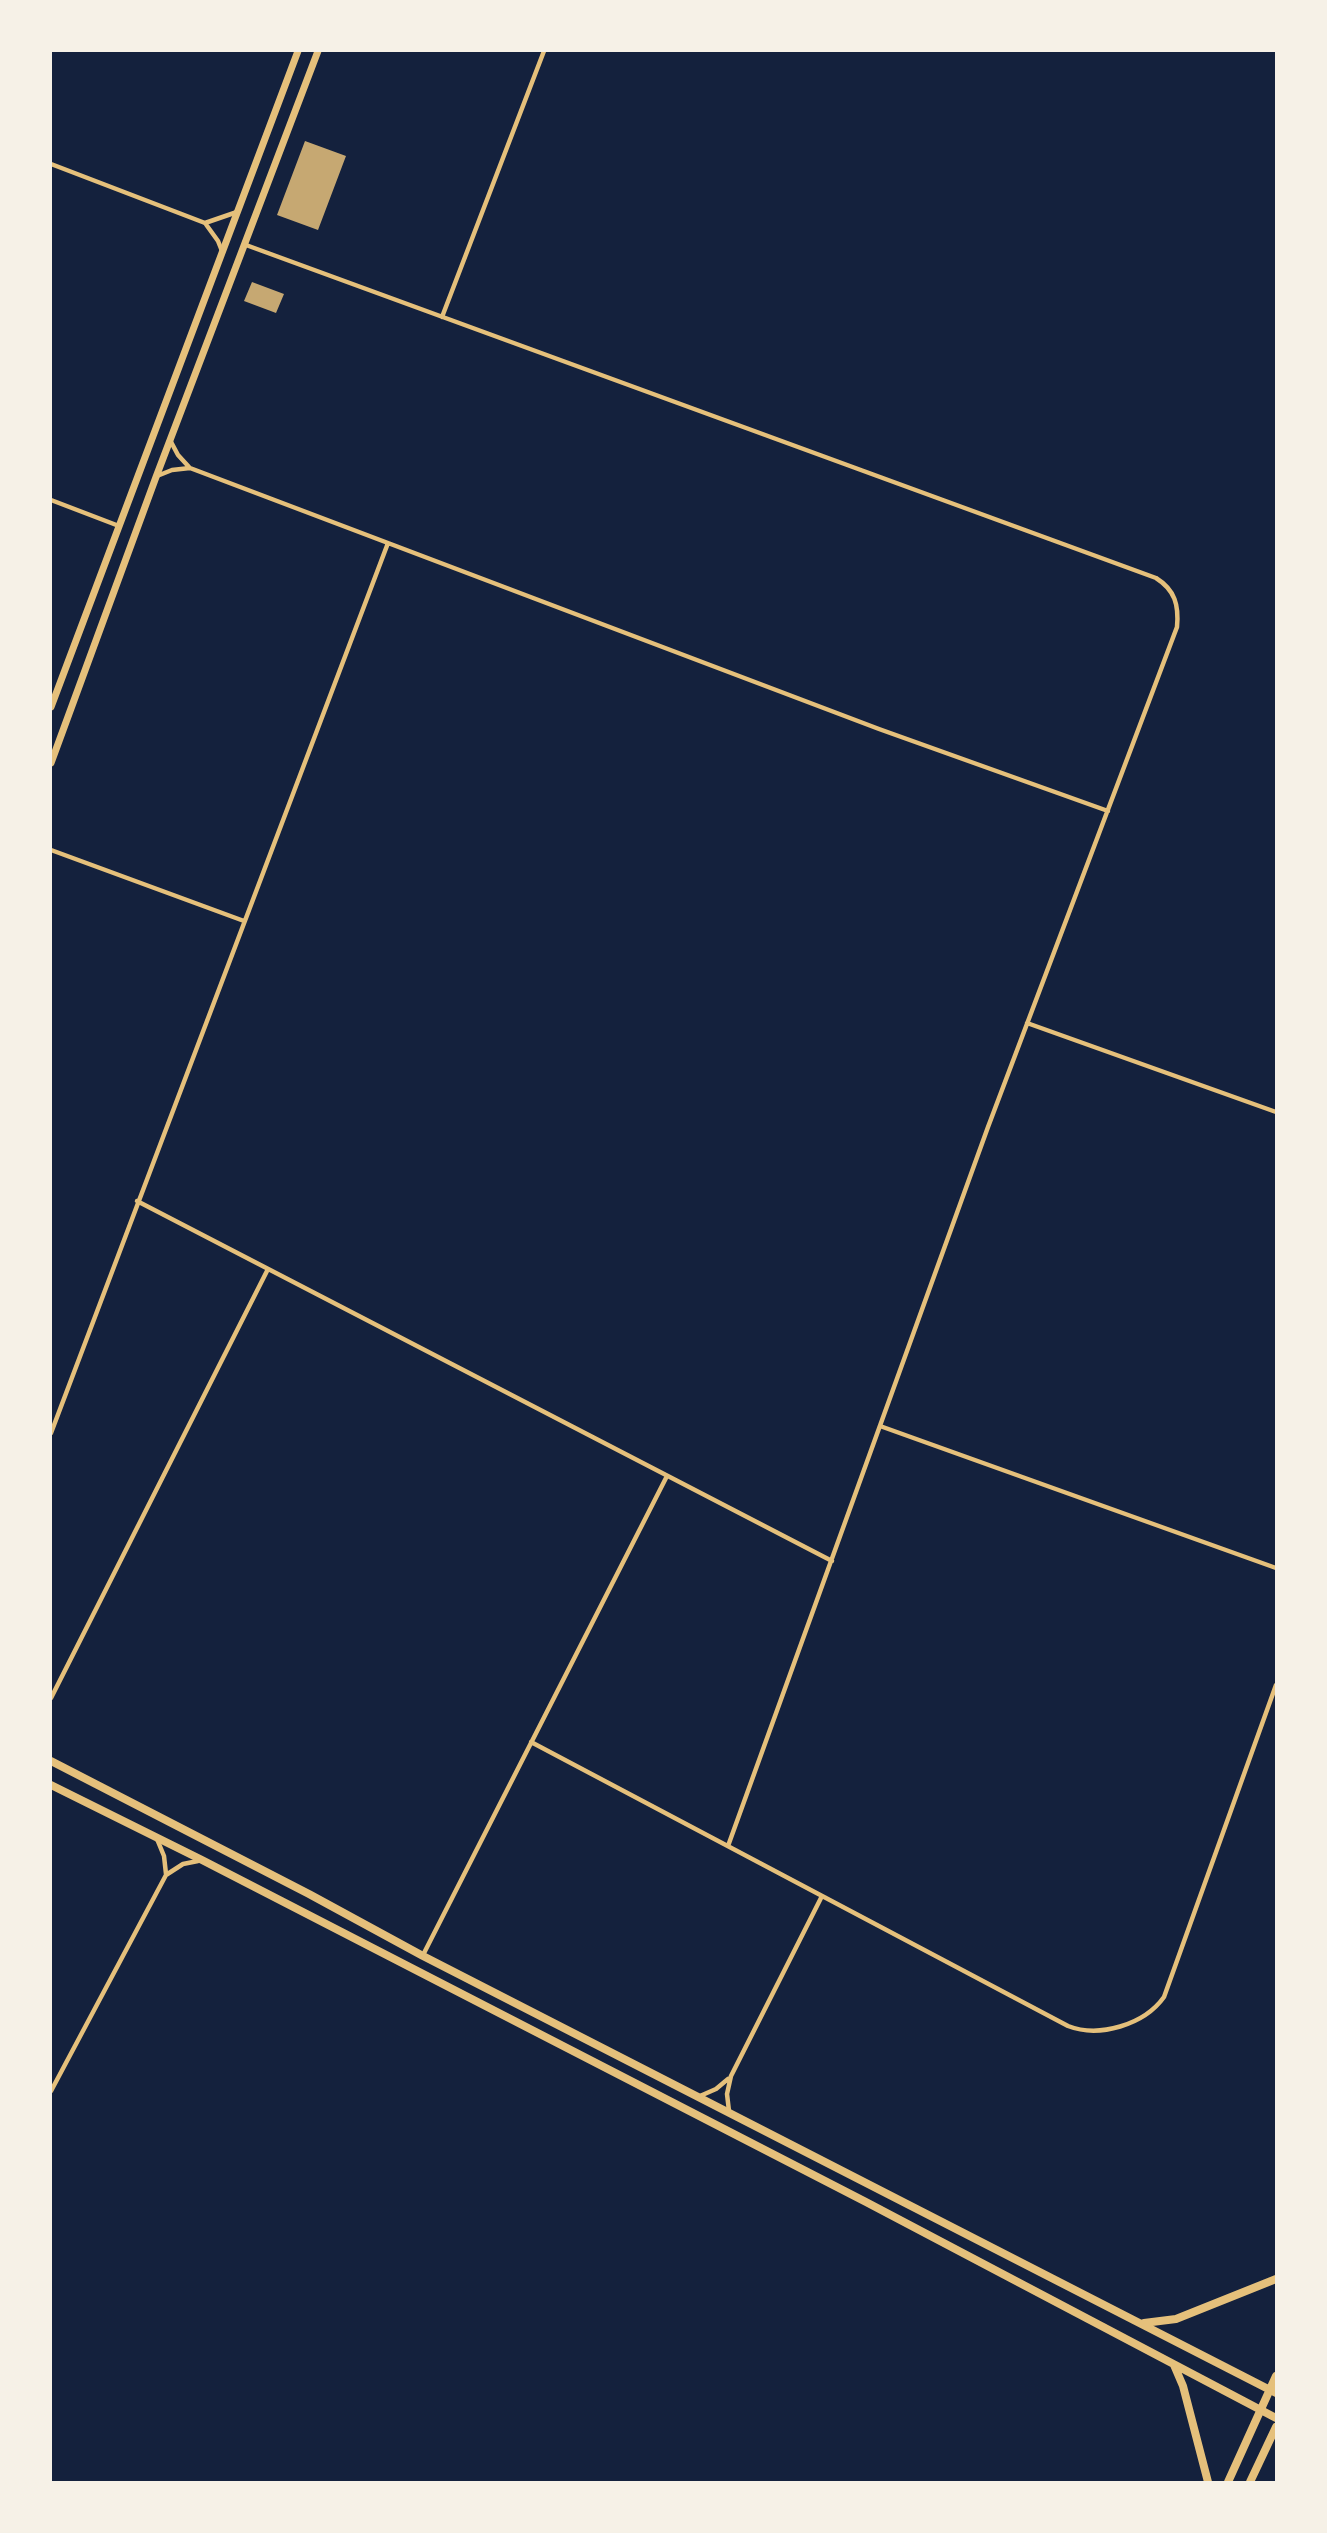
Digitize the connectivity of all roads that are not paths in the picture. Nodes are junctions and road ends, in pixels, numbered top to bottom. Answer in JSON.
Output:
{"nodes":[{"id":1,"x":298,"y":51,"type":"edge"},
{"id":2,"x":318,"y":51,"type":"edge"},
{"id":3,"x":544,"y":51,"type":"edge"},
{"id":4,"x":51,"y":164,"type":"edge"},
{"id":5,"x":237,"y":212,"type":"junction"},
{"id":6,"x":205,"y":223,"type":"junction"},
{"id":7,"x":246,"y":245,"type":"junction"},
{"id":8,"x":222,"y":251,"type":"junction"},
{"id":9,"x":442,"y":317,"type":"junction"},
{"id":10,"x":170,"y":440,"type":"junction"},
{"id":11,"x":190,"y":468,"type":"junction"},
{"id":12,"x":156,"y":477,"type":"junction"},
{"id":13,"x":51,"y":500,"type":"edge"},
{"id":14,"x":119,"y":526,"type":"junction"},
{"id":15,"x":388,"y":542,"type":"junction"},
{"id":16,"x":51,"y":707,"type":"edge"},
{"id":17,"x":51,"y":763,"type":"edge"},
{"id":18,"x":1108,"y":811,"type":"junction"},
{"id":19,"x":51,"y":850,"type":"edge"},
{"id":20,"x":244,"y":921,"type":"junction"},
{"id":21,"x":1027,"y":1023,"type":"junction"},
{"id":22,"x":1276,"y":1112,"type":"edge"},
{"id":23,"x":137,"y":1201,"type":"junction"},
{"id":24,"x":268,"y":1269,"type":"junction"},
{"id":25,"x":880,"y":1426,"type":"junction"},
{"id":26,"x":51,"y":1433,"type":"edge"},
{"id":27,"x":667,"y":1476,"type":"junction"},
{"id":28,"x":832,"y":1561,"type":"junction"},
{"id":29,"x":1276,"y":1568,"type":"edge"},
{"id":30,"x":1276,"y":1685,"type":"edge"},
{"id":31,"x":51,"y":1698,"type":"edge"},
{"id":32,"x":531,"y":1742,"type":"junction"},
{"id":33,"x":51,"y":1761,"type":"edge"},
{"id":34,"x":51,"y":1785,"type":"edge"},
{"id":35,"x":156,"y":1838,"type":"junction"},
{"id":36,"x":728,"y":1846,"type":"junction"},
{"id":37,"x":202,"y":1860,"type":"junction"},
{"id":38,"x":166,"y":1875,"type":"junction"},
{"id":39,"x":822,"y":1896,"type":"junction"},
{"id":40,"x":423,"y":1956,"type":"junction"},
{"id":41,"x":731,"y":2076,"type":"junction"},
{"id":42,"x":51,"y":2091,"type":"edge"},
{"id":43,"x":697,"y":2096,"type":"junction"},
{"id":44,"x":730,"y":2113,"type":"junction"},
{"id":45,"x":1276,"y":2278,"type":"edge"},
{"id":46,"x":1143,"y":2323,"type":"junction"},
{"id":47,"x":1174,"y":2365,"type":"junction"},
{"id":48,"x":1276,"y":2376,"type":"edge"},
{"id":49,"x":1273,"y":2392,"type":"edge"},
{"id":50,"x":1262,"y":2412,"type":"junction"},
{"id":51,"x":1276,"y":2418,"type":"edge"},
{"id":52,"x":1276,"y":2427,"type":"edge"},
{"id":53,"x":1208,"y":2482,"type":"edge"},
{"id":54,"x":1228,"y":2482,"type":"edge"},
{"id":55,"x":1250,"y":2482,"type":"edge"}],
"edges":[{"from":1,"to":5,"type":"main road"},
{"from":2,"to":7,"type":"main road"},
{"from":3,"to":9,"type":"street"},
{"from":4,"to":6,"type":"street"},
{"from":5,"to":6,"type":"street"},
{"from":5,"to":8,"type":"main road"},
{"from":6,"to":8,"type":"street"},
{"from":7,"to":9,"type":"street"},
{"from":7,"to":10,"type":"main road"},
{"from":8,"to":14,"type":"main road"},
{"from":9,"to":18,"type":"street"},
{"from":10,"to":11,"type":"street"},
{"from":10,"to":12,"type":"main road"},
{"from":11,"to":12,"type":"street"},
{"from":11,"to":15,"type":"street"},
{"from":12,"to":17,"type":"main road"},
{"from":13,"to":14,"type":"street"},
{"from":14,"to":16,"type":"main road"},
{"from":15,"to":18,"type":"street"},
{"from":15,"to":20,"type":"street"},
{"from":18,"to":21,"type":"street"},
{"from":19,"to":20,"type":"street"},
{"from":20,"to":23,"type":"street"},
{"from":21,"to":22,"type":"street"},
{"from":21,"to":25,"type":"street"},
{"from":23,"to":24,"type":"street"},
{"from":23,"to":26,"type":"street"},
{"from":24,"to":27,"type":"street"},
{"from":24,"to":31,"type":"street"},
{"from":25,"to":28,"type":"street"},
{"from":25,"to":29,"type":"street"},
{"from":27,"to":28,"type":"street"},
{"from":27,"to":32,"type":"street"},
{"from":28,"to":36,"type":"street"},
{"from":30,"to":39,"type":"street"},
{"from":32,"to":36,"type":"street"},
{"from":32,"to":40,"type":"street"},
{"from":33,"to":40,"type":"main road"},
{"from":34,"to":35,"type":"main road"},
{"from":35,"to":37,"type":"main road"},
{"from":35,"to":38,"type":"street"},
{"from":36,"to":39,"type":"street"},
{"from":37,"to":38,"type":"street"},
{"from":37,"to":47,"type":"main road"},
{"from":38,"to":42,"type":"street"},
{"from":39,"to":41,"type":"street"},
{"from":40,"to":43,"type":"main road"},
{"from":41,"to":43,"type":"street"},
{"from":41,"to":44,"type":"street"},
{"from":43,"to":44,"type":"main road"},
{"from":44,"to":46,"type":"main road"},
{"from":45,"to":46,"type":"main road"},
{"from":46,"to":49,"type":"main road"},
{"from":47,"to":50,"type":"main road"},
{"from":47,"to":53,"type":"main road"},
{"from":48,"to":49,"type":"main road"},
{"from":49,"to":50,"type":"main road"},
{"from":50,"to":51,"type":"main road"},
{"from":50,"to":54,"type":"main road"},
{"from":52,"to":55,"type":"main road"}]}
